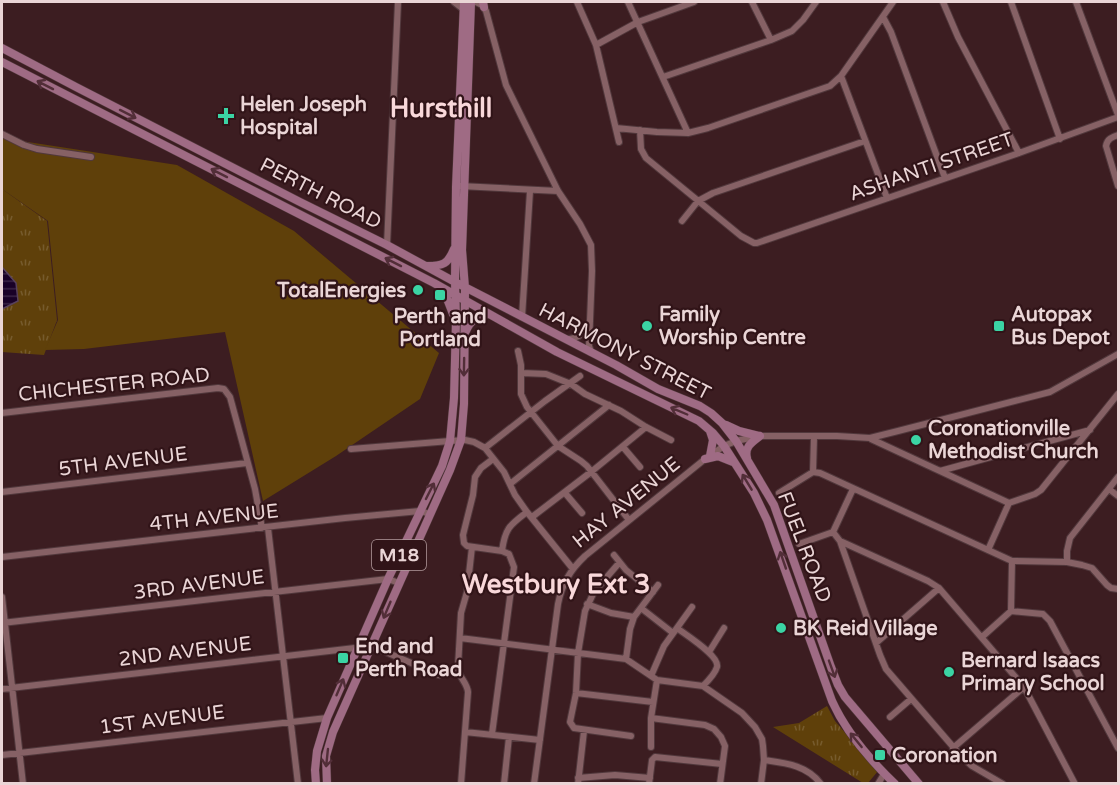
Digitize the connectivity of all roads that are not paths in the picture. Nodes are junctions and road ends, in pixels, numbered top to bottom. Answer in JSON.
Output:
{"nodes":[{"id":1,"x":398,"y":2,"type":"edge"},
{"id":2,"x":454,"y":2,"type":"edge"},
{"id":3,"x":476,"y":2,"type":"edge"},
{"id":4,"x":577,"y":2,"type":"edge"},
{"id":5,"x":628,"y":2,"type":"edge"},
{"id":6,"x":694,"y":2,"type":"edge"},
{"id":7,"x":752,"y":2,"type":"edge"},
{"id":8,"x":816,"y":2,"type":"edge"},
{"id":9,"x":893,"y":2,"type":"edge"},
{"id":10,"x":943,"y":2,"type":"edge"},
{"id":11,"x":1011,"y":2,"type":"edge"},
{"id":12,"x":1076,"y":2,"type":"edge"},
{"id":13,"x":484,"y":4,"type":"edge"},
{"id":14,"x":467,"y":6,"type":"edge"},
{"id":15,"x":883,"y":16,"type":"junction"},
{"id":16,"x":638,"y":22,"type":"junction"},
{"id":17,"x":771,"y":40,"type":"junction"},
{"id":18,"x":596,"y":45,"type":"junction"},
{"id":19,"x":2,"y":48,"type":"edge"},
{"id":20,"x":2,"y":62,"type":"edge"},
{"id":21,"x":841,"y":76,"type":"junction"},
{"id":22,"x":663,"y":77,"type":"junction"},
{"id":23,"x":1119,"y":116,"type":"edge"},
{"id":24,"x":616,"y":128,"type":"junction"},
{"id":25,"x":639,"y":130,"type":"junction"},
{"id":26,"x":688,"y":133,"type":"junction"},
{"id":27,"x":2,"y":134,"type":"edge"},
{"id":28,"x":1119,"y":135,"type":"edge"},
{"id":29,"x":1060,"y":139,"type":"junction"},
{"id":30,"x":865,"y":141,"type":"junction"},
{"id":31,"x":619,"y":142,"type":"dead end"},
{"id":32,"x":1019,"y":153,"type":"junction"},
{"id":33,"x":91,"y":157,"type":"dead end"},
{"id":34,"x":945,"y":178,"type":"junction"},
{"id":35,"x":460,"y":186,"type":"junction"},
{"id":36,"x":1119,"y":186,"type":"edge"},
{"id":37,"x":530,"y":191,"type":"junction"},
{"id":38,"x":558,"y":191,"type":"junction"},
{"id":39,"x":887,"y":198,"type":"junction"},
{"id":40,"x":698,"y":201,"type":"junction"},
{"id":41,"x":682,"y":221,"type":"dead end"},
{"id":42,"x":387,"y":244,"type":"junction"},
{"id":43,"x":455,"y":247,"type":"junction"},
{"id":44,"x":426,"y":266,"type":"junction"},
{"id":45,"x":455,"y":282,"type":"junction"},
{"id":46,"x":438,"y":286,"type":"junction"},
{"id":47,"x":465,"y":288,"type":"junction"},
{"id":48,"x":455,"y":295,"type":"junction"},
{"id":49,"x":465,"y":300,"type":"junction"},
{"id":50,"x":490,"y":314,"type":"junction"},
{"id":51,"x":522,"y":317,"type":"junction"},
{"id":52,"x":456,"y":321,"type":"junction"},
{"id":53,"x":590,"y":324,"type":"junction"},
{"id":54,"x":464,"y":334,"type":"junction"},
{"id":55,"x":565,"y":339,"type":"junction"},
{"id":56,"x":518,"y":351,"type":"dead end"},
{"id":57,"x":591,"y":352,"type":"junction"},
{"id":58,"x":1119,"y":354,"type":"edge"},
{"id":59,"x":522,"y":373,"type":"junction"},
{"id":60,"x":580,"y":376,"type":"dead end"},
{"id":61,"x":571,"y":384,"type":"junction"},
{"id":62,"x":1119,"y":394,"type":"edge"},
{"id":63,"x":609,"y":405,"type":"junction"},
{"id":64,"x":2,"y":413,"type":"edge"},
{"id":65,"x":530,"y":413,"type":"junction"},
{"id":66,"x":722,"y":423,"type":"junction"},
{"id":67,"x":707,"y":426,"type":"junction"},
{"id":68,"x":646,"y":427,"type":"junction"},
{"id":69,"x":1090,"y":430,"type":"junction"},
{"id":70,"x":759,"y":436,"type":"junction"},
{"id":71,"x":814,"y":437,"type":"junction"},
{"id":72,"x":870,"y":438,"type":"junction"},
{"id":73,"x":461,"y":440,"type":"junction"},
{"id":74,"x":671,"y":440,"type":"dead end"},
{"id":75,"x":450,"y":441,"type":"junction"},
{"id":76,"x":736,"y":441,"type":"junction"},
{"id":77,"x":558,"y":446,"type":"junction"},
{"id":78,"x":724,"y":446,"type":"junction"},
{"id":79,"x":623,"y":447,"type":"junction"},
{"id":80,"x":485,"y":448,"type":"junction"},
{"id":81,"x":351,"y":449,"type":"dead end"},
{"id":82,"x":708,"y":457,"type":"junction"},
{"id":83,"x":493,"y":459,"type":"junction"},
{"id":84,"x":748,"y":460,"type":"junction"},
{"id":85,"x":735,"y":462,"type":"junction"},
{"id":86,"x":247,"y":463,"type":"junction"},
{"id":87,"x":640,"y":467,"type":"dead end"},
{"id":88,"x":940,"y":471,"type":"junction"},
{"id":89,"x":591,"y":472,"type":"junction"},
{"id":90,"x":813,"y":472,"type":"junction"},
{"id":91,"x":1119,"y":477,"type":"edge"},
{"id":92,"x":510,"y":484,"type":"junction"},
{"id":93,"x":853,"y":489,"type":"junction"},
{"id":94,"x":1109,"y":489,"type":"junction"},
{"id":95,"x":2,"y":492,"type":"edge"},
{"id":96,"x":565,"y":493,"type":"junction"},
{"id":97,"x":779,"y":493,"type":"dead end"},
{"id":98,"x":1119,"y":496,"type":"edge"},
{"id":99,"x":1009,"y":503,"type":"junction"},
{"id":100,"x":420,"y":511,"type":"junction"},
{"id":101,"x":582,"y":513,"type":"dead end"},
{"id":102,"x":430,"y":514,"type":"junction"},
{"id":103,"x":530,"y":514,"type":"junction"},
{"id":104,"x":629,"y":520,"type":"junction"},
{"id":105,"x":265,"y":528,"type":"junction"},
{"id":106,"x":833,"y":532,"type":"junction"},
{"id":107,"x":840,"y":541,"type":"junction"},
{"id":108,"x":799,"y":544,"type":"dead end"},
{"id":109,"x":472,"y":547,"type":"junction"},
{"id":110,"x":988,"y":550,"type":"junction"},
{"id":111,"x":502,"y":551,"type":"junction"},
{"id":112,"x":614,"y":555,"type":"dead end"},
{"id":113,"x":2,"y":557,"type":"edge"},
{"id":114,"x":1012,"y":561,"type":"junction"},
{"id":115,"x":1067,"y":562,"type":"junction"},
{"id":116,"x":619,"y":563,"type":"junction"},
{"id":117,"x":573,"y":569,"type":"junction"},
{"id":118,"x":388,"y":579,"type":"junction"},
{"id":119,"x":399,"y":583,"type":"junction"},
{"id":120,"x":658,"y":585,"type":"dead end"},
{"id":121,"x":939,"y":588,"type":"junction"},
{"id":122,"x":1119,"y":589,"type":"edge"},
{"id":123,"x":276,"y":592,"type":"junction"},
{"id":124,"x":653,"y":592,"type":"junction"},
{"id":125,"x":2,"y":597,"type":"edge"},
{"id":126,"x":587,"y":604,"type":"junction"},
{"id":127,"x":692,"y":607,"type":"dead end"},
{"id":128,"x":641,"y":608,"type":"junction"},
{"id":129,"x":1011,"y":611,"type":"junction"},
{"id":130,"x":634,"y":617,"type":"junction"},
{"id":131,"x":3,"y":623,"type":"edge"},
{"id":132,"x":724,"y":628,"type":"dead end"},
{"id":133,"x":675,"y":631,"type":"junction"},
{"id":134,"x":982,"y":637,"type":"junction"},
{"id":135,"x":460,"y":638,"type":"junction"},
{"id":136,"x":504,"y":643,"type":"junction"},
{"id":137,"x":876,"y":643,"type":"junction"},
{"id":138,"x":372,"y":646,"type":"junction"},
{"id":139,"x":357,"y":648,"type":"junction"},
{"id":140,"x":552,"y":649,"type":"junction"},
{"id":141,"x":709,"y":652,"type":"junction"},
{"id":142,"x":578,"y":653,"type":"junction"},
{"id":143,"x":284,"y":656,"type":"junction"},
{"id":144,"x":626,"y":659,"type":"junction"},
{"id":145,"x":439,"y":675,"type":"dead end"},
{"id":146,"x":654,"y":678,"type":"junction"},
{"id":147,"x":703,"y":686,"type":"junction"},
{"id":148,"x":12,"y":687,"type":"junction"},
{"id":149,"x":1024,"y":687,"type":"junction"},
{"id":150,"x":2,"y":689,"type":"edge"},
{"id":151,"x":576,"y":693,"type":"junction"},
{"id":152,"x":911,"y":699,"type":"junction"},
{"id":153,"x":653,"y":702,"type":"junction"},
{"id":154,"x":890,"y":717,"type":"dead end"},
{"id":155,"x":327,"y":718,"type":"junction"},
{"id":156,"x":651,"y":718,"type":"junction"},
{"id":157,"x":290,"y":721,"type":"junction"},
{"id":158,"x":584,"y":731,"type":"junction"},
{"id":159,"x":465,"y":732,"type":"junction"},
{"id":160,"x":492,"y":734,"type":"junction"},
{"id":161,"x":631,"y":736,"type":"dead end"},
{"id":162,"x":509,"y":737,"type":"junction"},
{"id":163,"x":540,"y":740,"type":"junction"},
{"id":164,"x":651,"y":747,"type":"dead end"},
{"id":165,"x":953,"y":748,"type":"junction"},
{"id":166,"x":1119,"y":748,"type":"edge"},
{"id":167,"x":19,"y":753,"type":"junction"},
{"id":168,"x":2,"y":754,"type":"edge"},
{"id":169,"x":764,"y":760,"type":"junction"},
{"id":170,"x":723,"y":764,"type":"junction"},
{"id":171,"x":884,"y":774,"type":"junction"},
{"id":172,"x":578,"y":781,"type":"edge"},
{"id":173,"x":649,"y":781,"type":"edge"},
{"id":174,"x":23,"y":783,"type":"edge"},
{"id":175,"x":298,"y":783,"type":"edge"},
{"id":176,"x":322,"y":783,"type":"edge"},
{"id":177,"x":461,"y":783,"type":"edge"},
{"id":178,"x":504,"y":783,"type":"edge"},
{"id":179,"x":534,"y":783,"type":"edge"},
{"id":180,"x":720,"y":783,"type":"edge"},
{"id":181,"x":761,"y":783,"type":"edge"},
{"id":182,"x":821,"y":783,"type":"edge"},
{"id":183,"x":878,"y":783,"type":"edge"},
{"id":184,"x":895,"y":783,"type":"edge"},
{"id":185,"x":919,"y":783,"type":"edge"},
{"id":186,"x":1003,"y":783,"type":"edge"},
{"id":187,"x":1075,"y":783,"type":"edge"}],
"edges":[{"from":1,"to":42,"type":"street"},
{"from":2,"to":14,"type":"street"},
{"from":3,"to":13,"type":"street"},
{"from":4,"to":18,"type":"street"},
{"from":5,"to":16,"type":"street"},
{"from":6,"to":16,"type":"street"},
{"from":7,"to":17,"type":"street"},
{"from":8,"to":17,"type":"street"},
{"from":9,"to":15,"type":"street"},
{"from":10,"to":32,"type":"street"},
{"from":11,"to":29,"type":"street"},
{"from":12,"to":23,"type":"street"},
{"from":13,"to":38,"type":"street"},
{"from":14,"to":35,"type":"main road"},
{"from":15,"to":21,"type":"street"},
{"from":15,"to":34,"type":"street"},
{"from":16,"to":18,"type":"street"},
{"from":16,"to":22,"type":"street"},
{"from":17,"to":22,"type":"street"},
{"from":18,"to":24,"type":"street"},
{"from":19,"to":42,"type":"main road","name":"PERTH ROAD","one_way":true},
{"from":46,"to":20,"type":"main road","name":"PERTH ROAD","one_way":true},
{"from":21,"to":26,"type":"street"},
{"from":21,"to":30,"type":"street"},
{"from":22,"to":26,"type":"street"},
{"from":23,"to":29,"type":"street","name":"ASHANTI STREET"},
{"from":24,"to":25,"type":"street"},
{"from":24,"to":31,"type":"street"},
{"from":25,"to":26,"type":"street"},
{"from":25,"to":40,"type":"street"},
{"from":27,"to":33,"type":"street"},
{"from":28,"to":36,"type":"street"},
{"from":29,"to":32,"type":"street","name":"ASHANTI STREET"},
{"from":30,"to":39,"type":"street"},
{"from":30,"to":40,"type":"street"},
{"from":32,"to":34,"type":"street","name":"ASHANTI STREET"},
{"from":34,"to":39,"type":"street","name":"ASHANTI STREET"},
{"from":35,"to":37,"type":"street"},
{"from":35,"to":43,"type":"main road"},
{"from":35,"to":47,"type":"main road"},
{"from":37,"to":38,"type":"street"},
{"from":37,"to":51,"type":"street"},
{"from":38,"to":53,"type":"street"},
{"from":39,"to":40,"type":"street","name":"ASHANTI STREET"},
{"from":40,"to":41,"type":"street"},
{"from":42,"to":44,"type":"main road","name":"PERTH ROAD"},
{"from":43,"to":44,"type":"main road"},
{"from":43,"to":45,"type":"main road"},
{"from":44,"to":45,"type":"main road","name":"PERTH ROAD"},
{"from":45,"to":47,"type":"main road","name":"HARMONY STREET"},
{"from":45,"to":48,"type":"main road","number":"M18"},
{"from":46,"to":48,"type":"main road","name":"PERTH ROAD"},
{"from":46,"to":52,"type":"main road"},
{"from":47,"to":49,"type":"main road","number":"M18"},
{"from":47,"to":51,"type":"main road","name":"HARMONY STREET"},
{"from":48,"to":49,"type":"main road","name":"PERTH ROAD"},
{"from":48,"to":52,"type":"main road","number":"M18"},
{"from":49,"to":50,"type":"main road","name":"HARMONY STREET"},
{"from":49,"to":54,"type":"main road","number":"M18"},
{"from":50,"to":54,"type":"main road"},
{"from":67,"to":50,"type":"main road","name":"HARMONY STREET","one_way":true},
{"from":51,"to":55,"type":"main road","name":"HARMONY STREET"},
{"from":52,"to":75,"type":"main road","number":"M18"},
{"from":53,"to":55,"type":"street"},
{"from":53,"to":57,"type":"street"},
{"from":54,"to":73,"type":"main road","number":"M18","one_way":true},
{"from":55,"to":57,"type":"main road","name":"HARMONY STREET"},
{"from":56,"to":59,"type":"street"},
{"from":57,"to":66,"type":"main road","name":"HARMONY STREET"},
{"from":58,"to":72,"type":"street"},
{"from":59,"to":61,"type":"street"},
{"from":59,"to":65,"type":"street"},
{"from":60,"to":61,"type":"street"},
{"from":61,"to":63,"type":"street"},
{"from":61,"to":65,"type":"street"},
{"from":62,"to":69,"type":"street"},
{"from":63,"to":68,"type":"street"},
{"from":63,"to":77,"type":"street"},
{"from":64,"to":86,"type":"street","name":"CHICHESTER ROAD"},
{"from":65,"to":77,"type":"street"},
{"from":65,"to":80,"type":"street"},
{"from":66,"to":70,"type":"main road"},
{"from":66,"to":76,"type":"main road","name":"HARMONY STREET"},
{"from":67,"to":78,"type":"main road","name":"HARMONY STREET"},
{"from":67,"to":82,"type":"main road"},
{"from":68,"to":74,"type":"street"},
{"from":68,"to":79,"type":"street"},
{"from":69,"to":88,"type":"street"},
{"from":69,"to":99,"type":"street"},
{"from":70,"to":71,"type":"street"},
{"from":70,"to":76,"type":"street"},
{"from":70,"to":84,"type":"main road"},
{"from":71,"to":72,"type":"street"},
{"from":71,"to":90,"type":"street"},
{"from":72,"to":88,"type":"street"},
{"from":73,"to":75,"type":"street"},
{"from":73,"to":80,"type":"street"},
{"from":73,"to":102,"type":"main road","number":"M18"},
{"from":75,"to":81,"type":"street"},
{"from":100,"to":75,"type":"main road","number":"M18","one_way":true},
{"from":76,"to":78,"type":"street","name":"HAY AVENUE"},
{"from":76,"to":84,"type":"main road","name":"FUEL ROAD"},
{"from":77,"to":89,"type":"street"},
{"from":77,"to":92,"type":"street"},
{"from":78,"to":82,"type":"street","name":"HAY AVENUE"},
{"from":78,"to":85,"type":"main road","name":"FUEL ROAD"},
{"from":79,"to":87,"type":"street"},
{"from":79,"to":89,"type":"street"},
{"from":80,"to":83,"type":"street"},
{"from":82,"to":85,"type":"main road"},
{"from":82,"to":104,"type":"street","name":"HAY AVENUE"},
{"from":83,"to":92,"type":"street"},
{"from":83,"to":109,"type":"street"},
{"from":84,"to":185,"type":"main road","name":"FUEL ROAD","one_way":true},
{"from":171,"to":85,"type":"main road","name":"FUEL ROAD","one_way":true},
{"from":86,"to":95,"type":"street","name":"5TH AVENUE"},
{"from":86,"to":105,"type":"street"},
{"from":88,"to":99,"type":"street"},
{"from":89,"to":96,"type":"street"},
{"from":89,"to":104,"type":"street"},
{"from":90,"to":93,"type":"street"},
{"from":90,"to":97,"type":"street"},
{"from":91,"to":94,"type":"street"},
{"from":92,"to":103,"type":"street"},
{"from":93,"to":106,"type":"street"},
{"from":93,"to":110,"type":"street"},
{"from":94,"to":98,"type":"street"},
{"from":94,"to":115,"type":"street"},
{"from":96,"to":101,"type":"street"},
{"from":96,"to":103,"type":"street"},
{"from":99,"to":110,"type":"street"},
{"from":100,"to":102,"type":"street","name":"4TH AVENUE"},
{"from":100,"to":105,"type":"street","name":"4TH AVENUE"},
{"from":100,"to":118,"type":"main road","number":"M18"},
{"from":102,"to":119,"type":"main road","number":"M18"},
{"from":103,"to":111,"type":"street"},
{"from":103,"to":117,"type":"street"},
{"from":104,"to":117,"type":"street","name":"HAY AVENUE"},
{"from":105,"to":113,"type":"street","name":"4TH AVENUE"},
{"from":105,"to":123,"type":"street"},
{"from":106,"to":107,"type":"street"},
{"from":106,"to":108,"type":"street"},
{"from":107,"to":121,"type":"street"},
{"from":107,"to":137,"type":"street"},
{"from":109,"to":111,"type":"street"},
{"from":109,"to":135,"type":"street"},
{"from":110,"to":114,"type":"street"},
{"from":111,"to":136,"type":"street"},
{"from":112,"to":116,"type":"street"},
{"from":114,"to":115,"type":"street"},
{"from":114,"to":129,"type":"street"},
{"from":115,"to":122,"type":"street"},
{"from":116,"to":124,"type":"street"},
{"from":116,"to":126,"type":"street"},
{"from":117,"to":140,"type":"street","name":"HAY AVENUE"},
{"from":118,"to":119,"type":"street","name":"3RD AVENUE"},
{"from":118,"to":123,"type":"street","name":"3RD AVENUE"},
{"from":118,"to":139,"type":"main road","number":"M18"},
{"from":119,"to":138,"type":"main road","number":"M18","one_way":true},
{"from":120,"to":124,"type":"street"},
{"from":121,"to":134,"type":"street"},
{"from":121,"to":137,"type":"street"},
{"from":123,"to":131,"type":"street","name":"3RD AVENUE"},
{"from":123,"to":143,"type":"street"},
{"from":124,"to":128,"type":"street"},
{"from":125,"to":131,"type":"street"},
{"from":126,"to":130,"type":"street"},
{"from":126,"to":142,"type":"street"},
{"from":127,"to":133,"type":"street"},
{"from":128,"to":130,"type":"street"},
{"from":128,"to":133,"type":"street"},
{"from":129,"to":134,"type":"street"},
{"from":129,"to":166,"type":"street"},
{"from":130,"to":144,"type":"street"},
{"from":131,"to":148,"type":"street"},
{"from":132,"to":141,"type":"street"},
{"from":133,"to":141,"type":"street"},
{"from":133,"to":146,"type":"street"},
{"from":134,"to":149,"type":"street"},
{"from":135,"to":136,"type":"street"},
{"from":135,"to":159,"type":"street"},
{"from":136,"to":140,"type":"street"},
{"from":136,"to":160,"type":"street"},
{"from":137,"to":152,"type":"street"},
{"from":138,"to":139,"type":"street","name":"2ND AVENUE"},
{"from":138,"to":145,"type":"street"},
{"from":138,"to":176,"type":"main road","number":"M18","one_way":true},
{"from":139,"to":143,"type":"street","name":"2ND AVENUE"},
{"from":155,"to":139,"type":"main road","number":"M18","one_way":true},
{"from":140,"to":142,"type":"street"},
{"from":140,"to":163,"type":"street","name":"HAY AVENUE"},
{"from":141,"to":147,"type":"street"},
{"from":142,"to":144,"type":"street"},
{"from":142,"to":151,"type":"street"},
{"from":143,"to":148,"type":"street","name":"2ND AVENUE"},
{"from":143,"to":157,"type":"street"},
{"from":144,"to":146,"type":"street"},
{"from":146,"to":147,"type":"street"},
{"from":146,"to":153,"type":"street"},
{"from":147,"to":169,"type":"street"},
{"from":148,"to":150,"type":"street","name":"2ND AVENUE"},
{"from":148,"to":167,"type":"street"},
{"from":149,"to":165,"type":"street"},
{"from":149,"to":187,"type":"street"},
{"from":151,"to":153,"type":"street"},
{"from":151,"to":158,"type":"street"},
{"from":152,"to":154,"type":"street"},
{"from":152,"to":165,"type":"street"},
{"from":153,"to":156,"type":"street"},
{"from":155,"to":157,"type":"street","name":"1ST AVENUE"},
{"from":155,"to":176,"type":"main road","number":"M18"},
{"from":156,"to":164,"type":"street"},
{"from":156,"to":170,"type":"street"},
{"from":157,"to":167,"type":"street","name":"1ST AVENUE"},
{"from":157,"to":175,"type":"street"},
{"from":158,"to":161,"type":"street"},
{"from":158,"to":172,"type":"street"},
{"from":159,"to":160,"type":"street"},
{"from":159,"to":177,"type":"street"},
{"from":160,"to":162,"type":"street"},
{"from":162,"to":163,"type":"street"},
{"from":162,"to":178,"type":"street"},
{"from":163,"to":179,"type":"street","name":"HAY AVENUE"},
{"from":165,"to":186,"type":"street"},
{"from":167,"to":168,"type":"street","name":"1ST AVENUE"},
{"from":167,"to":174,"type":"street"},
{"from":169,"to":181,"type":"street"},
{"from":169,"to":182,"type":"street"},
{"from":170,"to":173,"type":"street"},
{"from":170,"to":180,"type":"street"},
{"from":171,"to":183,"type":"street"},
{"from":171,"to":184,"type":"main road","name":"FUEL ROAD"},
{"from":172,"to":173,"type":"street"}]}
